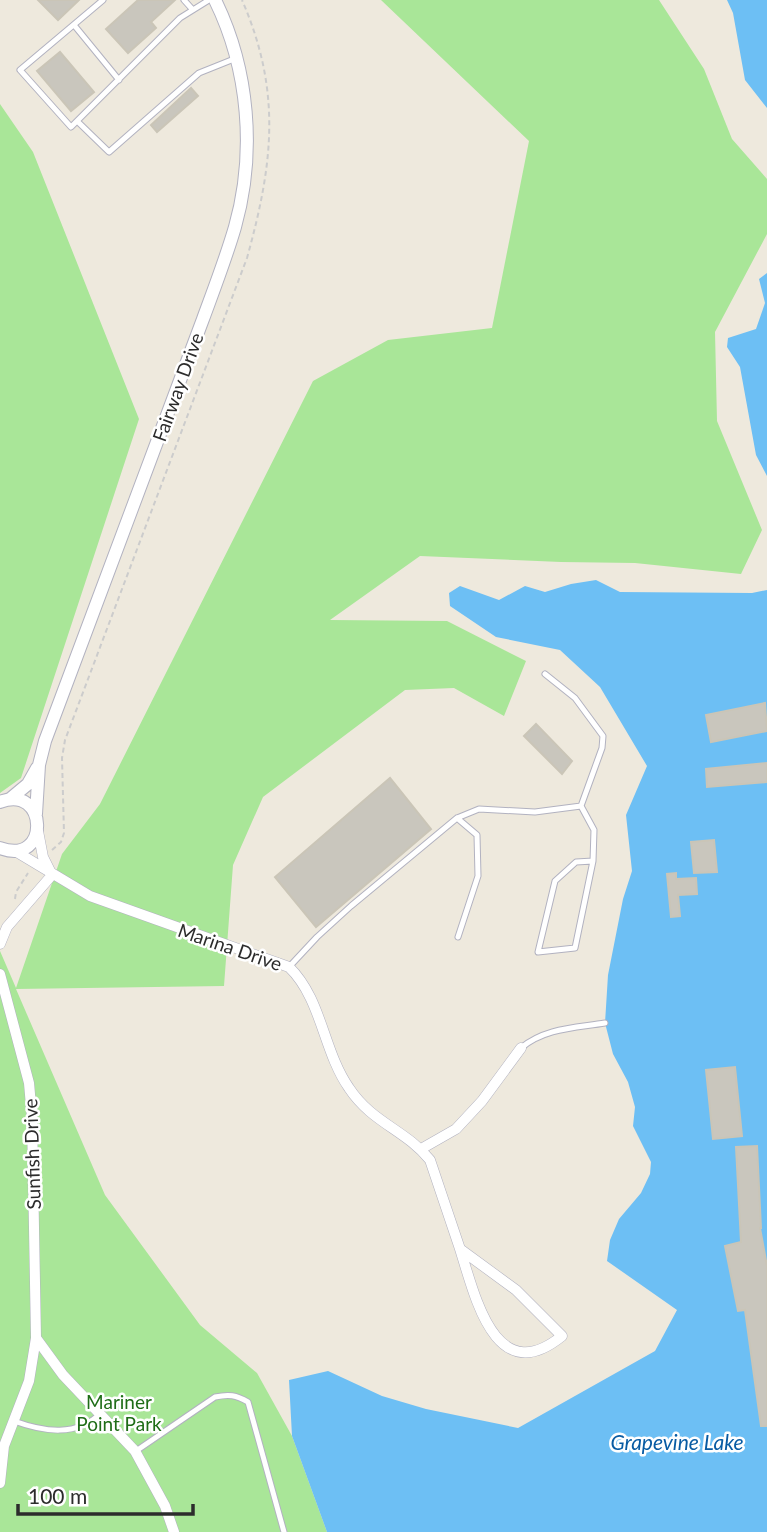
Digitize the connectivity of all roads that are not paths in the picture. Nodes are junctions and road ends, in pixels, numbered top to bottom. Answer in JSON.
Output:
{"nodes":[{"id":1,"x":103,"y":0,"type":"edge"},
{"id":2,"x":184,"y":0,"type":"edge"},
{"id":3,"x":209,"y":0,"type":"edge"},
{"id":4,"x":215,"y":0,"type":"edge"},
{"id":5,"x":193,"y":10,"type":"junction"},
{"id":6,"x":74,"y":25,"type":"junction"},
{"id":7,"x":237,"y":58,"type":"junction"},
{"id":8,"x":119,"y":80,"type":"junction"},
{"id":9,"x":77,"y":121,"type":"junction"},
{"id":10,"x":545,"y":674,"type":"dead end"},
{"id":11,"x":38,"y":765,"type":"junction"},
{"id":12,"x":5,"y":801,"type":"edge"},
{"id":13,"x":581,"y":806,"type":"junction"},
{"id":14,"x":36,"y":814,"type":"junction"},
{"id":15,"x":457,"y":818,"type":"junction"},
{"id":16,"x":38,"y":831,"type":"junction"},
{"id":17,"x":6,"y":853,"type":"edge"},
{"id":18,"x":40,"y":860,"type":"junction"},
{"id":19,"x":593,"y":861,"type":"junction"},
{"id":20,"x":52,"y":875,"type":"junction"},
{"id":21,"x":458,"y":937,"type":"dead end"},
{"id":22,"x":0,"y":944,"type":"edge"},
{"id":23,"x":289,"y":967,"type":"junction"},
{"id":24,"x":0,"y":974,"type":"edge"},
{"id":25,"x":605,"y":1023,"type":"dead end"},
{"id":26,"x":521,"y":1048,"type":"joint"},
{"id":27,"x":421,"y":1149,"type":"junction"},
{"id":28,"x":460,"y":1249,"type":"junction"},
{"id":29,"x":36,"y":1338,"type":"junction"},
{"id":30,"x":101,"y":1413,"type":"junction"},
{"id":31,"x":14,"y":1421,"type":"junction"},
{"id":32,"x":135,"y":1451,"type":"junction"},
{"id":33,"x":0,"y":1483,"type":"edge"},
{"id":34,"x":174,"y":1532,"type":"edge"},
{"id":35,"x":284,"y":1532,"type":"edge"}],
"edges":[{"from":1,"to":6,"type":"lane"},
{"from":2,"to":5,"type":"lane"},
{"from":3,"to":5,"type":"lane"},
{"from":4,"to":7,"type":"street","name":"Fairway Drive"},
{"from":5,"to":8,"type":"lane"},
{"from":6,"to":8,"type":"lane"},
{"from":6,"to":9,"type":"lane"},
{"from":7,"to":9,"type":"lane"},
{"from":7,"to":11,"type":"street","name":"Fairway Drive"},
{"from":8,"to":9,"type":"lane"},
{"from":10,"to":13,"type":"lane"},
{"from":11,"to":12,"type":"street","name":"Fairway Drive"},
{"from":11,"to":14,"type":"street","name":"Fairway Drive"},
{"from":12,"to":14,"type":"street","name":"Fairway Drive"},
{"from":13,"to":15,"type":"lane"},
{"from":13,"to":19,"type":"lane"},
{"from":14,"to":16,"type":"street","name":"Fairway Drive"},
{"from":15,"to":21,"type":"lane"},
{"from":15,"to":23,"type":"lane"},
{"from":16,"to":17,"type":"street"},
{"from":16,"to":18,"type":"street"},
{"from":17,"to":18,"type":"street","name":"Marina Drive"},
{"from":18,"to":20,"type":"street","name":"Marina Drive"},
{"from":19,"to":19,"type":"lane"},
{"from":20,"to":22,"type":"street"},
{"from":20,"to":23,"type":"street","name":"Marina Drive"},
{"from":23,"to":27,"type":"street","name":"Marina Drive"},
{"from":24,"to":29,"type":"street","name":"Sunfish Drive"},
{"from":25,"to":26,"type":"lane"},
{"from":26,"to":27,"type":"street"},
{"from":27,"to":28,"type":"street","name":"Marina Drive"},
{"from":28,"to":28,"type":"street","name":"Marina Drive"},
{"from":29,"to":30,"type":"street"},
{"from":29,"to":31,"type":"street","name":"Sunfish Drive"},
{"from":30,"to":31,"type":"lane"},
{"from":30,"to":32,"type":"street"},
{"from":31,"to":33,"type":"street","name":"Sunfish Drive"},
{"from":32,"to":34,"type":"street"},
{"from":32,"to":35,"type":"lane"}]}
